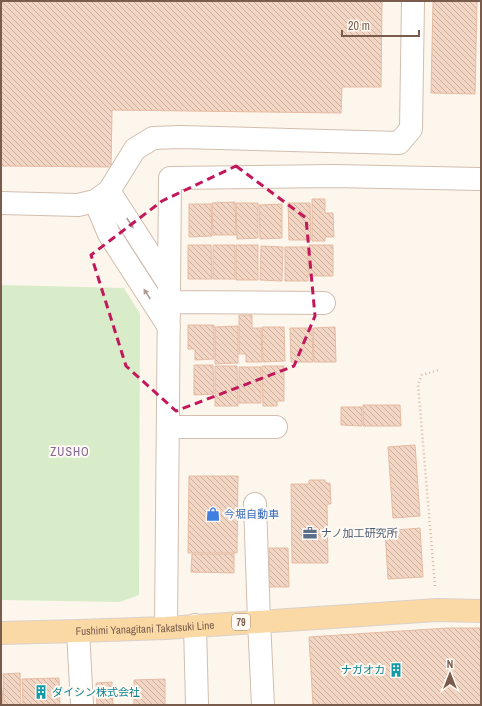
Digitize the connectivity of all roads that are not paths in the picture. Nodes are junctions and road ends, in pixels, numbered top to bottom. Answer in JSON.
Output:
{"nodes":[{"id":1,"x":413,"y":1,"type":"edge"},
{"id":2,"x":481,"y":179,"type":"edge"},
{"id":3,"x":102,"y":196,"type":"junction"},
{"id":4,"x":1,"y":203,"type":"edge"},
{"id":5,"x":169,"y":293,"type":"junction"},
{"id":6,"x":324,"y":304,"type":"dead end"},
{"id":7,"x":169,"y":327,"type":"junction"},
{"id":8,"x":168,"y":427,"type":"junction"},
{"id":9,"x":276,"y":428,"type":"dead end"},
{"id":10,"x":255,"y":504,"type":"dead end"},
{"id":11,"x":481,"y":611,"type":"edge"},
{"id":12,"x":259,"y":621,"type":"junction"},
{"id":13,"x":195,"y":625,"type":"junction"},
{"id":14,"x":166,"y":628,"type":"junction"},
{"id":15,"x":78,"y":631,"type":"junction"},
{"id":16,"x":1,"y":633,"type":"edge"},
{"id":17,"x":82,"y":705,"type":"edge"},
{"id":18,"x":197,"y":705,"type":"edge"},
{"id":19,"x":263,"y":705,"type":"edge"}],
"edges":[{"from":1,"to":3,"type":"street"},
{"from":2,"to":5,"type":"street"},
{"from":3,"to":4,"type":"street"},
{"from":3,"to":5,"type":"street","one_way":true},
{"from":7,"to":3,"type":"street","one_way":true},
{"from":5,"to":6,"type":"street"},
{"from":5,"to":7,"type":"street"},
{"from":7,"to":8,"type":"street"},
{"from":8,"to":9,"type":"street"},
{"from":8,"to":14,"type":"street"},
{"from":10,"to":12,"type":"street"},
{"from":11,"to":12,"type":"main road","name":"Fushimi Yanagitani Takatsuki Line","number":"79"},
{"from":12,"to":13,"type":"main road","name":"Fushimi Yanagitani Takatsuki Line","number":"79"},
{"from":12,"to":19,"type":"street"},
{"from":13,"to":14,"type":"main road","name":"Fushimi Yanagitani Takatsuki Line","number":"79"},
{"from":13,"to":18,"type":"street"},
{"from":14,"to":15,"type":"main road","name":"Fushimi Yanagitani Takatsuki Line","number":"79"},
{"from":15,"to":16,"type":"main road","name":"Fushimi Yanagitani Takatsuki Line","number":"79"},
{"from":15,"to":17,"type":"street"}]}
